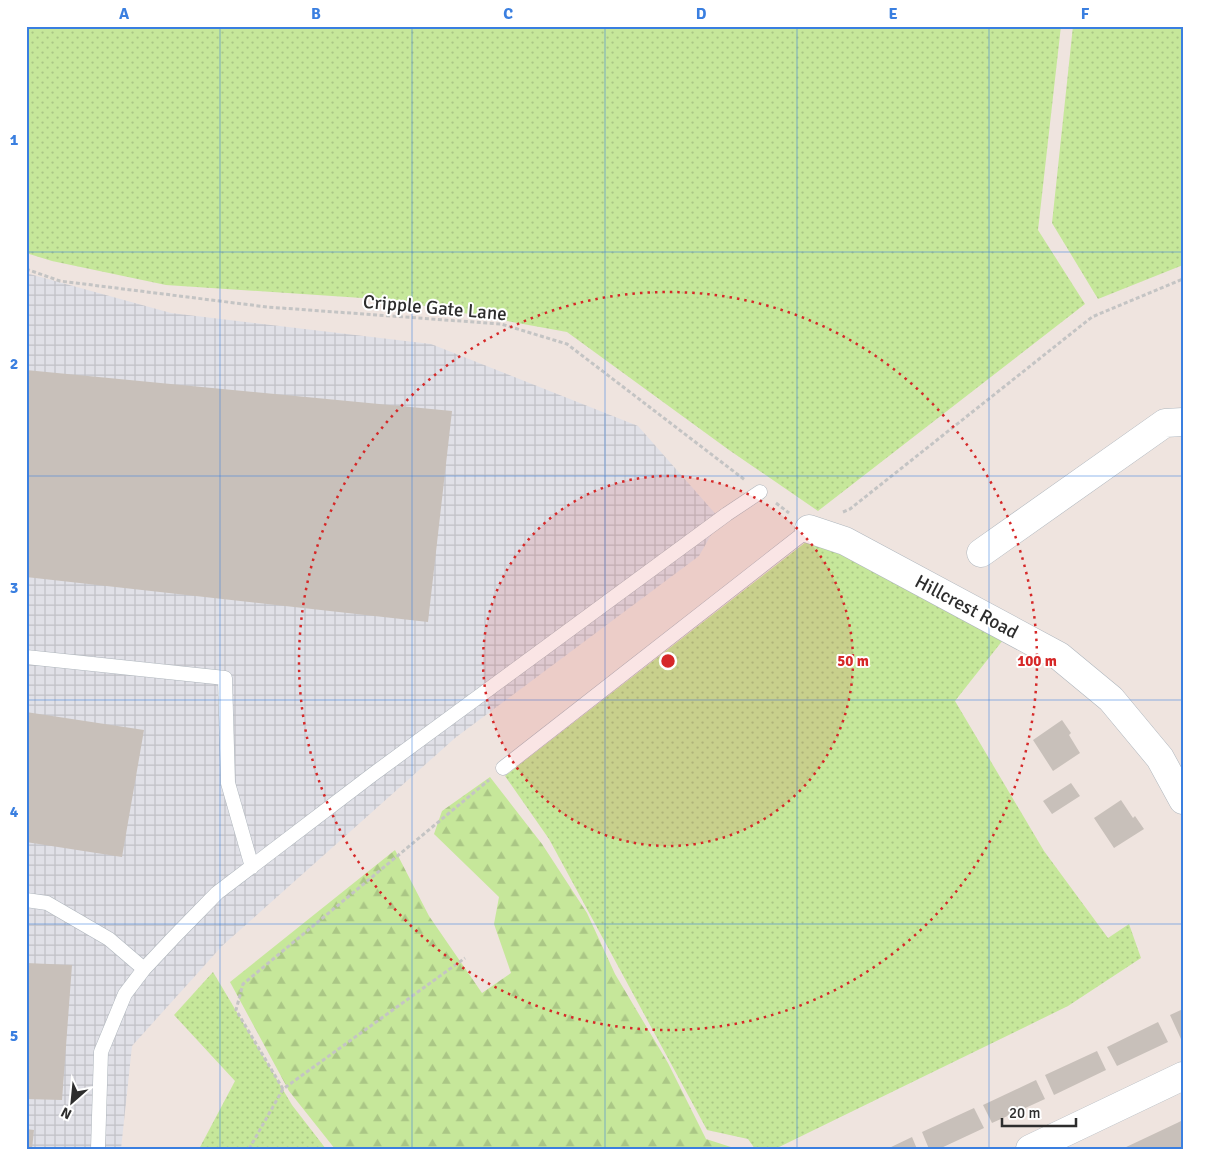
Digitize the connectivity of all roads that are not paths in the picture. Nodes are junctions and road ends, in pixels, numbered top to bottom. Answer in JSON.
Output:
{"nodes":[{"id":1,"x":1183,"y":422,"type":"edge"},
{"id":2,"x":760,"y":492,"type":"road end"},
{"id":3,"x":809,"y":529,"type":"joint"},
{"id":4,"x":981,"y":553,"type":"dead end"},
{"id":5,"x":26,"y":656,"type":"edge"},
{"id":6,"x":502,"y":768,"type":"road end"},
{"id":7,"x":1183,"y":800,"type":"edge"},
{"id":8,"x":252,"y":867,"type":"junction"},
{"id":9,"x":26,"y":900,"type":"edge"},
{"id":10,"x":144,"y":969,"type":"junction"},
{"id":11,"x":1183,"y":1076,"type":"edge"},
{"id":12,"x":98,"y":1149,"type":"edge"},
{"id":13,"x":1030,"y":1149,"type":"edge"}],
"edges":[{"from":1,"to":4,"type":"street"},
{"from":2,"to":8,"type":"lane"},
{"from":3,"to":6,"type":"lane"},
{"from":3,"to":7,"type":"street","name":"Hillcrest Road"},
{"from":5,"to":8,"type":"lane"},
{"from":8,"to":10,"type":"lane"},
{"from":9,"to":10,"type":"lane"},
{"from":10,"to":12,"type":"lane"},
{"from":11,"to":13,"type":"street"}]}
